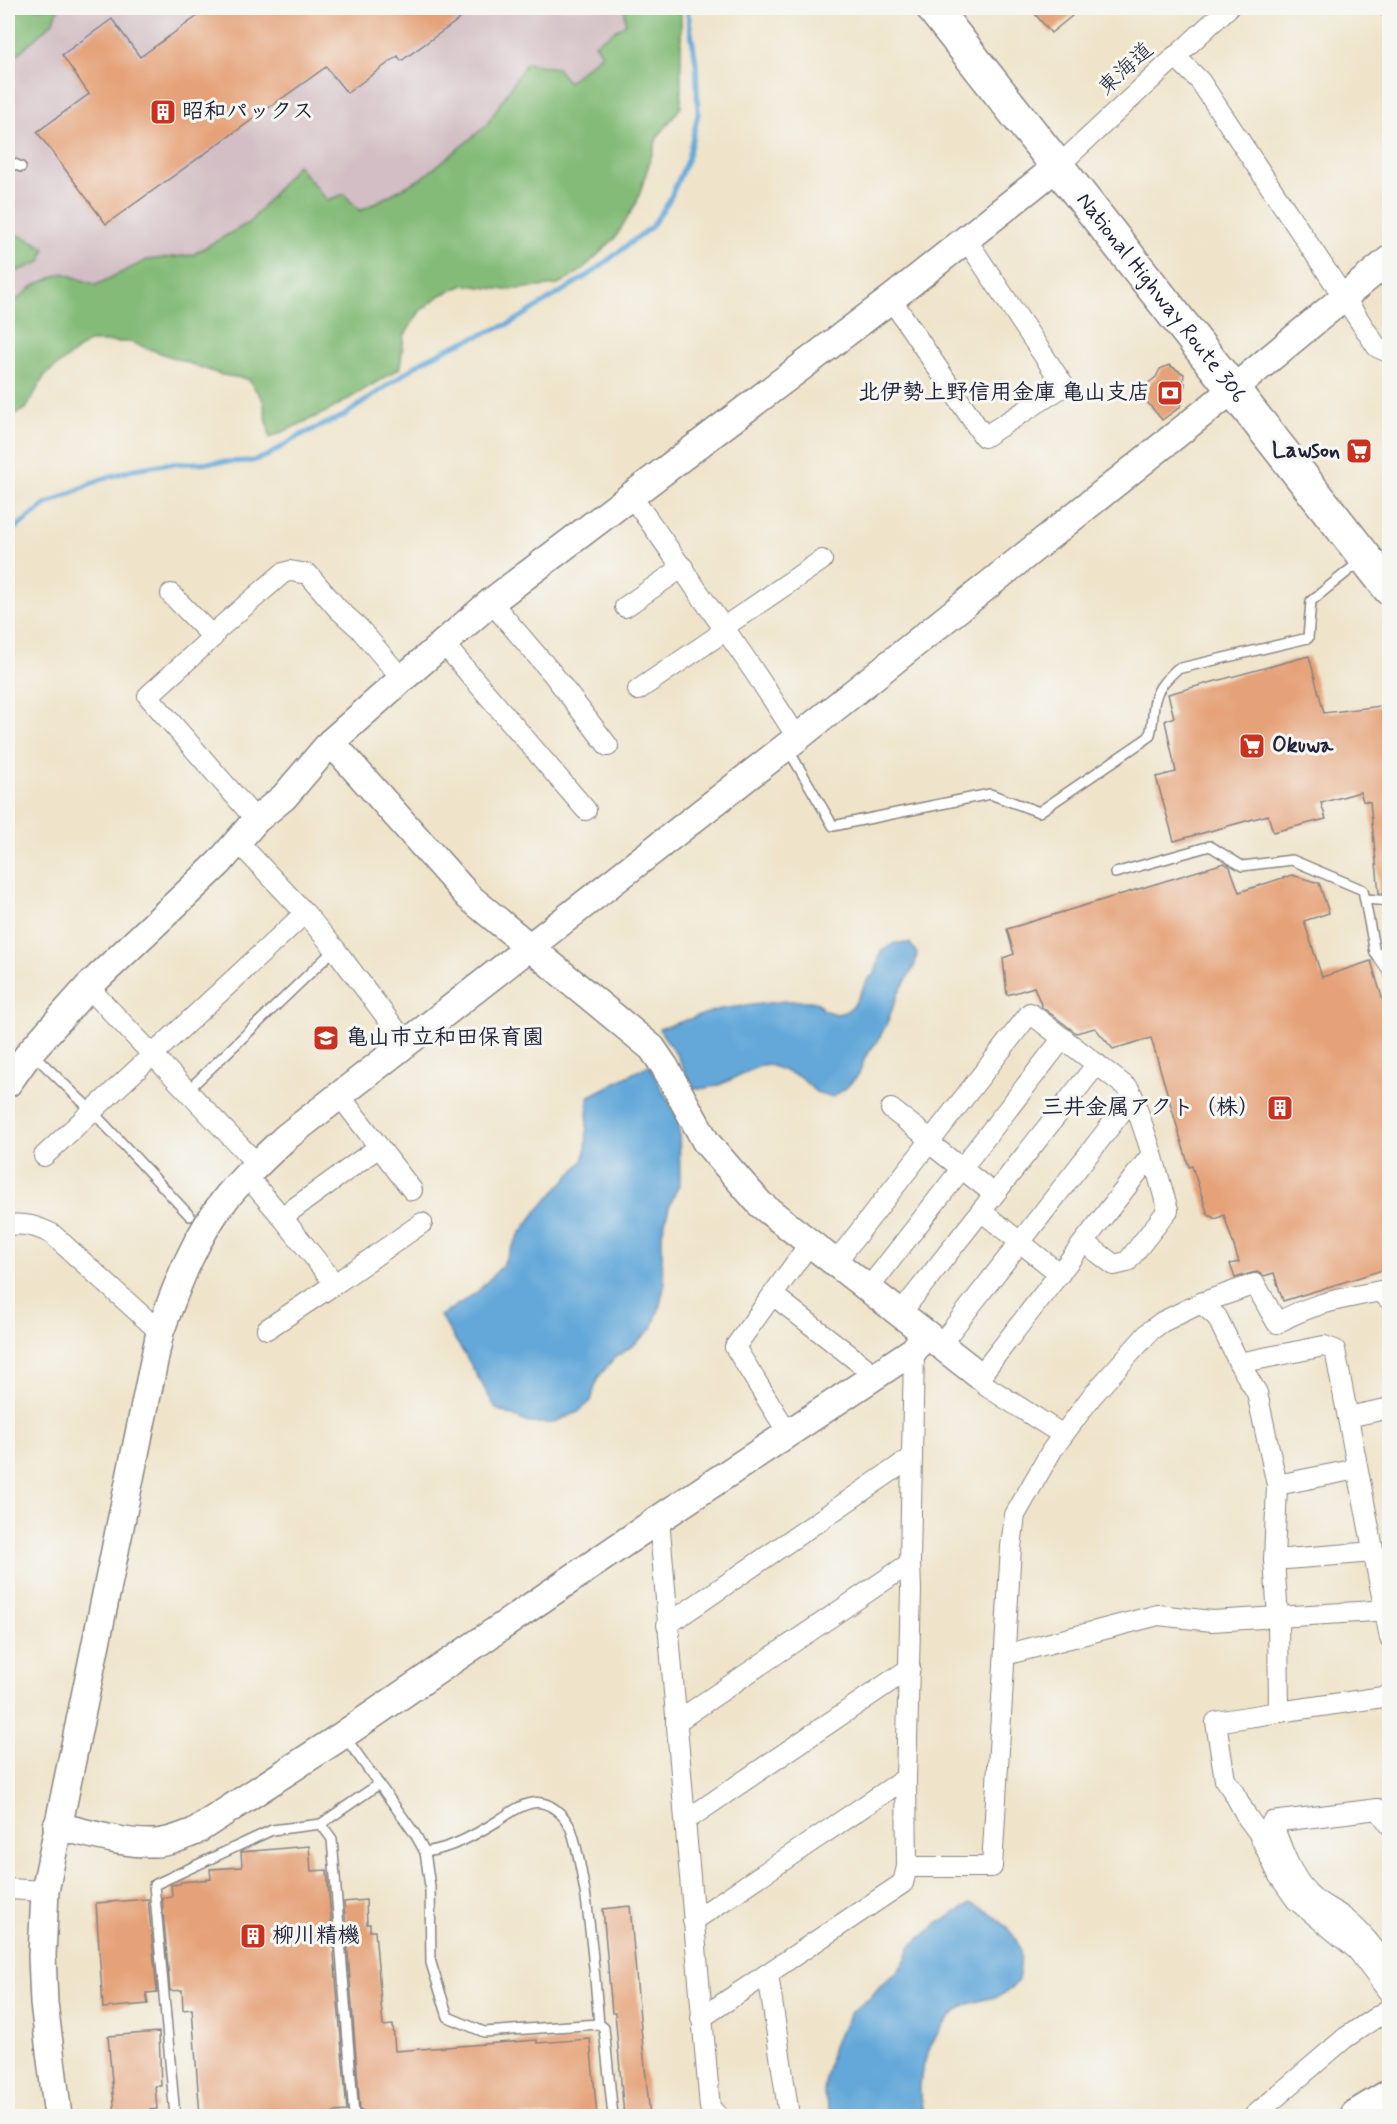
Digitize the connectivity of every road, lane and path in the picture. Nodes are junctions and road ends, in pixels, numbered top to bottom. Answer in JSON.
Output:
{"nodes":[{"id":1,"x":933,"y":8,"type":"edge"},
{"id":2,"x":1228,"y":8,"type":"edge"},
{"id":3,"x":1175,"y":56,"type":"junction"},
{"id":4,"x":8,"y":161,"type":"edge"},
{"id":5,"x":1058,"y":166,"type":"junction"},
{"id":6,"x":21,"y":167,"type":"dead end"},
{"id":7,"x":966,"y":239,"type":"junction"},
{"id":8,"x":1389,"y":259,"type":"edge"},
{"id":9,"x":1345,"y":297,"type":"junction"},
{"id":10,"x":891,"y":299,"type":"junction"},
{"id":11,"x":1389,"y":350,"type":"edge"},
{"id":12,"x":1232,"y":390,"type":"junction"},
{"id":13,"x":630,"y":495,"type":"junction"},
{"id":14,"x":1364,"y":558,"type":"junction"},
{"id":15,"x":822,"y":560,"type":"dead end"},
{"id":16,"x":683,"y":567,"type":"junction"},
{"id":17,"x":1389,"y":589,"type":"edge"},
{"id":18,"x":171,"y":594,"type":"dead end"},
{"id":19,"x":491,"y":602,"type":"junction"},
{"id":20,"x":625,"y":607,"type":"dead end"},
{"id":21,"x":723,"y":627,"type":"junction"},
{"id":22,"x":213,"y":637,"type":"junction"},
{"id":23,"x":443,"y":644,"type":"junction"},
{"id":24,"x":402,"y":679,"type":"junction"},
{"id":25,"x":639,"y":690,"type":"dead end"},
{"id":26,"x":792,"y":741,"type":"junction"},
{"id":27,"x":331,"y":742,"type":"junction"},
{"id":28,"x":608,"y":746,"type":"dead end"},
{"id":29,"x":586,"y":810,"type":"dead end"},
{"id":30,"x":256,"y":820,"type":"junction"},
{"id":31,"x":238,"y":842,"type":"junction"},
{"id":32,"x":1115,"y":873,"type":"dead end"},
{"id":33,"x":1365,"y":899,"type":"junction"},
{"id":34,"x":1389,"y":901,"type":"edge"},
{"id":35,"x":305,"y":913,"type":"junction"},
{"id":36,"x":529,"y":947,"type":"junction"},
{"id":37,"x":336,"y":949,"type":"junction"},
{"id":38,"x":1375,"y":952,"type":"junction"},
{"id":39,"x":1389,"y":955,"type":"edge"},
{"id":40,"x":1389,"y":974,"type":"edge"},
{"id":41,"x":88,"y":987,"type":"junction"},
{"id":42,"x":1063,"y":1038,"type":"junction"},
{"id":43,"x":406,"y":1043,"type":"junction"},
{"id":44,"x":30,"y":1052,"type":"junction"},
{"id":45,"x":154,"y":1056,"type":"junction"},
{"id":46,"x":1097,"y":1064,"type":"junction"},
{"id":47,"x":8,"y":1083,"type":"edge"},
{"id":48,"x":187,"y":1091,"type":"junction"},
{"id":49,"x":340,"y":1096,"type":"junction"},
{"id":50,"x":1132,"y":1097,"type":"junction"},
{"id":51,"x":891,"y":1109,"type":"dead end"},
{"id":52,"x":93,"y":1112,"type":"junction"},
{"id":53,"x":929,"y":1141,"type":"junction"},
{"id":54,"x":380,"y":1147,"type":"junction"},
{"id":55,"x":1152,"y":1154,"type":"junction"},
{"id":56,"x":44,"y":1156,"type":"dead end"},
{"id":57,"x":962,"y":1169,"type":"junction"},
{"id":58,"x":251,"y":1170,"type":"junction"},
{"id":59,"x":412,"y":1190,"type":"dead end"},
{"id":60,"x":994,"y":1194,"type":"junction"},
{"id":61,"x":981,"y":1211,"type":"junction"},
{"id":62,"x":190,"y":1216,"type":"dead end"},
{"id":63,"x":282,"y":1217,"type":"junction"},
{"id":64,"x":422,"y":1224,"type":"dead end"},
{"id":65,"x":8,"y":1225,"type":"edge"},
{"id":66,"x":1020,"y":1242,"type":"junction"},
{"id":67,"x":1084,"y":1242,"type":"junction"},
{"id":68,"x":810,"y":1244,"type":"junction"},
{"id":69,"x":835,"y":1263,"type":"junction"},
{"id":70,"x":1060,"y":1274,"type":"junction"},
{"id":71,"x":335,"y":1284,"type":"junction"},
{"id":72,"x":868,"y":1289,"type":"junction"},
{"id":73,"x":773,"y":1295,"type":"junction"},
{"id":74,"x":1389,"y":1300,"type":"edge"},
{"id":75,"x":1201,"y":1303,"type":"junction"},
{"id":76,"x":900,"y":1314,"type":"junction"},
{"id":77,"x":267,"y":1329,"type":"dead end"},
{"id":78,"x":160,"y":1332,"type":"junction"},
{"id":79,"x":926,"y":1343,"type":"junction"},
{"id":80,"x":1239,"y":1363,"type":"junction"},
{"id":81,"x":875,"y":1376,"type":"junction"},
{"id":82,"x":980,"y":1376,"type":"junction"},
{"id":83,"x":1389,"y":1408,"type":"edge"},
{"id":84,"x":1348,"y":1417,"type":"junction"},
{"id":85,"x":788,"y":1433,"type":"junction"},
{"id":86,"x":1063,"y":1435,"type":"junction"},
{"id":87,"x":912,"y":1457,"type":"junction"},
{"id":88,"x":1357,"y":1469,"type":"junction"},
{"id":89,"x":1276,"y":1485,"type":"junction"},
{"id":90,"x":659,"y":1519,"type":"junction"},
{"id":91,"x":1374,"y":1552,"type":"junction"},
{"id":92,"x":1274,"y":1560,"type":"junction"},
{"id":93,"x":910,"y":1563,"type":"junction"},
{"id":94,"x":1386,"y":1610,"type":"edge"},
{"id":95,"x":1278,"y":1617,"type":"junction"},
{"id":96,"x":667,"y":1625,"type":"junction"},
{"id":97,"x":1389,"y":1638,"type":"edge"},
{"id":98,"x":1005,"y":1655,"type":"junction"},
{"id":99,"x":909,"y":1668,"type":"junction"},
{"id":100,"x":1389,"y":1696,"type":"edge"},
{"id":101,"x":1279,"y":1712,"type":"junction"},
{"id":102,"x":676,"y":1722,"type":"junction"},
{"id":103,"x":344,"y":1735,"type":"junction"},
{"id":104,"x":906,"y":1778,"type":"junction"},
{"id":105,"x":379,"y":1784,"type":"junction"},
{"id":106,"x":684,"y":1821,"type":"junction"},
{"id":107,"x":321,"y":1824,"type":"junction"},
{"id":108,"x":1389,"y":1825,"type":"edge"},
{"id":109,"x":57,"y":1826,"type":"junction"},
{"id":110,"x":425,"y":1852,"type":"junction"},
{"id":111,"x":907,"y":1867,"type":"junction"},
{"id":112,"x":8,"y":1889,"type":"edge"},
{"id":113,"x":45,"y":1891,"type":"junction"},
{"id":114,"x":693,"y":1921,"type":"junction"},
{"id":115,"x":1389,"y":1970,"type":"edge"},
{"id":116,"x":768,"y":1974,"type":"junction"},
{"id":117,"x":1389,"y":1994,"type":"edge"},
{"id":118,"x":1389,"y":2008,"type":"edge"},
{"id":119,"x":701,"y":2018,"type":"junction"},
{"id":120,"x":599,"y":2024,"type":"junction"},
{"id":121,"x":1389,"y":2096,"type":"edge"},
{"id":122,"x":58,"y":2116,"type":"edge"},
{"id":123,"x":176,"y":2116,"type":"edge"},
{"id":124,"x":354,"y":2116,"type":"edge"},
{"id":125,"x":613,"y":2116,"type":"edge"},
{"id":126,"x":718,"y":2116,"type":"edge"},
{"id":127,"x":789,"y":2116,"type":"edge"},
{"id":128,"x":1254,"y":2116,"type":"edge"},
{"id":129,"x":1357,"y":2116,"type":"edge"}],
"edges":[{"from":1,"to":5,"type":"highway","name":"National Highway Route 306"},
{"from":2,"to":3,"type":"street","name":"東海道"},
{"from":3,"to":5,"type":"street","name":"東海道"},
{"from":3,"to":9,"type":"street"},
{"from":4,"to":6,"type":"lane"},
{"from":5,"to":7,"type":"street"},
{"from":5,"to":12,"type":"highway","name":"National Highway Route 306"},
{"from":7,"to":10,"type":"street"},
{"from":7,"to":10,"type":"street"},
{"from":8,"to":9,"type":"street"},
{"from":9,"to":11,"type":"street"},
{"from":9,"to":12,"type":"street"},
{"from":10,"to":13,"type":"street"},
{"from":12,"to":14,"type":"highway","name":"National Highway Route 306"},
{"from":12,"to":26,"type":"street"},
{"from":13,"to":16,"type":"street"},
{"from":13,"to":19,"type":"street"},
{"from":14,"to":17,"type":"highway","name":"National Highway Route 306"},
{"from":14,"to":26,"type":"lane"},
{"from":15,"to":21,"type":"street"},
{"from":16,"to":20,"type":"street"},
{"from":16,"to":21,"type":"street"},
{"from":18,"to":22,"type":"street"},
{"from":19,"to":23,"type":"street"},
{"from":19,"to":28,"type":"street"},
{"from":21,"to":25,"type":"street"},
{"from":21,"to":26,"type":"street"},
{"from":22,"to":24,"type":"street"},
{"from":22,"to":30,"type":"street"},
{"from":23,"to":24,"type":"street"},
{"from":23,"to":29,"type":"street"},
{"from":24,"to":27,"type":"street"},
{"from":26,"to":36,"type":"street"},
{"from":27,"to":30,"type":"street"},
{"from":27,"to":36,"type":"street"},
{"from":30,"to":31,"type":"street"},
{"from":31,"to":35,"type":"street"},
{"from":31,"to":41,"type":"street"},
{"from":32,"to":33,"type":"lane"},
{"from":33,"to":34,"type":"lane"},
{"from":33,"to":38,"type":"lane"},
{"from":35,"to":37,"type":"street"},
{"from":35,"to":45,"type":"street"},
{"from":36,"to":43,"type":"street"},
{"from":36,"to":68,"type":"street"},
{"from":37,"to":43,"type":"street"},
{"from":37,"to":48,"type":"lane"},
{"from":38,"to":39,"type":"lane"},
{"from":38,"to":40,"type":"lane"},
{"from":41,"to":44,"type":"street"},
{"from":41,"to":45,"type":"street"},
{"from":42,"to":46,"type":"street"},
{"from":42,"to":53,"type":"street"},
{"from":42,"to":57,"type":"street"},
{"from":43,"to":49,"type":"street"},
{"from":44,"to":47,"type":"street"},
{"from":44,"to":52,"type":"lane"},
{"from":45,"to":48,"type":"street"},
{"from":45,"to":52,"type":"street"},
{"from":46,"to":50,"type":"street"},
{"from":46,"to":60,"type":"street"},
{"from":48,"to":58,"type":"street"},
{"from":49,"to":54,"type":"street"},
{"from":49,"to":58,"type":"street"},
{"from":50,"to":55,"type":"street"},
{"from":50,"to":66,"type":"street"},
{"from":51,"to":53,"type":"street"},
{"from":52,"to":56,"type":"street"},
{"from":52,"to":62,"type":"lane"},
{"from":53,"to":57,"type":"street"},
{"from":53,"to":69,"type":"street"},
{"from":54,"to":59,"type":"street"},
{"from":54,"to":63,"type":"street"},
{"from":55,"to":67,"type":"street"},
{"from":55,"to":67,"type":"street"},
{"from":57,"to":60,"type":"street"},
{"from":57,"to":72,"type":"street"},
{"from":58,"to":63,"type":"street"},
{"from":58,"to":78,"type":"street"},
{"from":60,"to":61,"type":"street"},
{"from":61,"to":66,"type":"street"},
{"from":61,"to":76,"type":"street"},
{"from":63,"to":71,"type":"street"},
{"from":64,"to":71,"type":"street"},
{"from":65,"to":78,"type":"street"},
{"from":66,"to":70,"type":"street"},
{"from":66,"to":79,"type":"street"},
{"from":67,"to":70,"type":"street"},
{"from":68,"to":69,"type":"street"},
{"from":68,"to":73,"type":"street"},
{"from":69,"to":72,"type":"street"},
{"from":70,"to":82,"type":"street"},
{"from":71,"to":77,"type":"street"},
{"from":72,"to":76,"type":"street"},
{"from":73,"to":81,"type":"street"},
{"from":73,"to":85,"type":"street"},
{"from":74,"to":75,"type":"street"},
{"from":75,"to":80,"type":"street"},
{"from":75,"to":86,"type":"street"},
{"from":76,"to":79,"type":"street"},
{"from":78,"to":109,"type":"street"},
{"from":79,"to":81,"type":"street"},
{"from":79,"to":82,"type":"street"},
{"from":79,"to":87,"type":"street"},
{"from":80,"to":84,"type":"street"},
{"from":80,"to":89,"type":"street"},
{"from":81,"to":85,"type":"street"},
{"from":82,"to":86,"type":"street"},
{"from":83,"to":84,"type":"street"},
{"from":84,"to":88,"type":"street"},
{"from":85,"to":90,"type":"street"},
{"from":86,"to":98,"type":"street"},
{"from":87,"to":93,"type":"street"},
{"from":87,"to":96,"type":"street"},
{"from":88,"to":89,"type":"street"},
{"from":88,"to":91,"type":"street"},
{"from":89,"to":92,"type":"street"},
{"from":90,"to":96,"type":"street"},
{"from":90,"to":103,"type":"street"},
{"from":91,"to":92,"type":"street"},
{"from":91,"to":94,"type":"street"},
{"from":92,"to":95,"type":"street"},
{"from":93,"to":99,"type":"street"},
{"from":93,"to":102,"type":"street"},
{"from":94,"to":95,"type":"street"},
{"from":94,"to":97,"type":"street"},
{"from":95,"to":98,"type":"street"},
{"from":95,"to":101,"type":"street"},
{"from":96,"to":102,"type":"street"},
{"from":98,"to":111,"type":"street"},
{"from":99,"to":104,"type":"street"},
{"from":99,"to":106,"type":"street"},
{"from":100,"to":101,"type":"street"},
{"from":101,"to":117,"type":"street"},
{"from":102,"to":106,"type":"street"},
{"from":103,"to":105,"type":"lane"},
{"from":103,"to":109,"type":"street"},
{"from":104,"to":111,"type":"street"},
{"from":104,"to":114,"type":"street"},
{"from":105,"to":107,"type":"lane"},
{"from":105,"to":110,"type":"lane"},
{"from":106,"to":114,"type":"street"},
{"from":107,"to":123,"type":"lane"},
{"from":107,"to":124,"type":"lane"},
{"from":108,"to":115,"type":"street"},
{"from":109,"to":113,"type":"street"},
{"from":110,"to":120,"type":"lane"},
{"from":110,"to":120,"type":"lane"},
{"from":111,"to":116,"type":"street"},
{"from":112,"to":113,"type":"street"},
{"from":113,"to":122,"type":"street"},
{"from":114,"to":119,"type":"street"},
{"from":116,"to":119,"type":"street"},
{"from":116,"to":127,"type":"street"},
{"from":118,"to":128,"type":"street"},
{"from":119,"to":126,"type":"street"},
{"from":120,"to":125,"type":"lane"},
{"from":121,"to":129,"type":"highway"}]}
